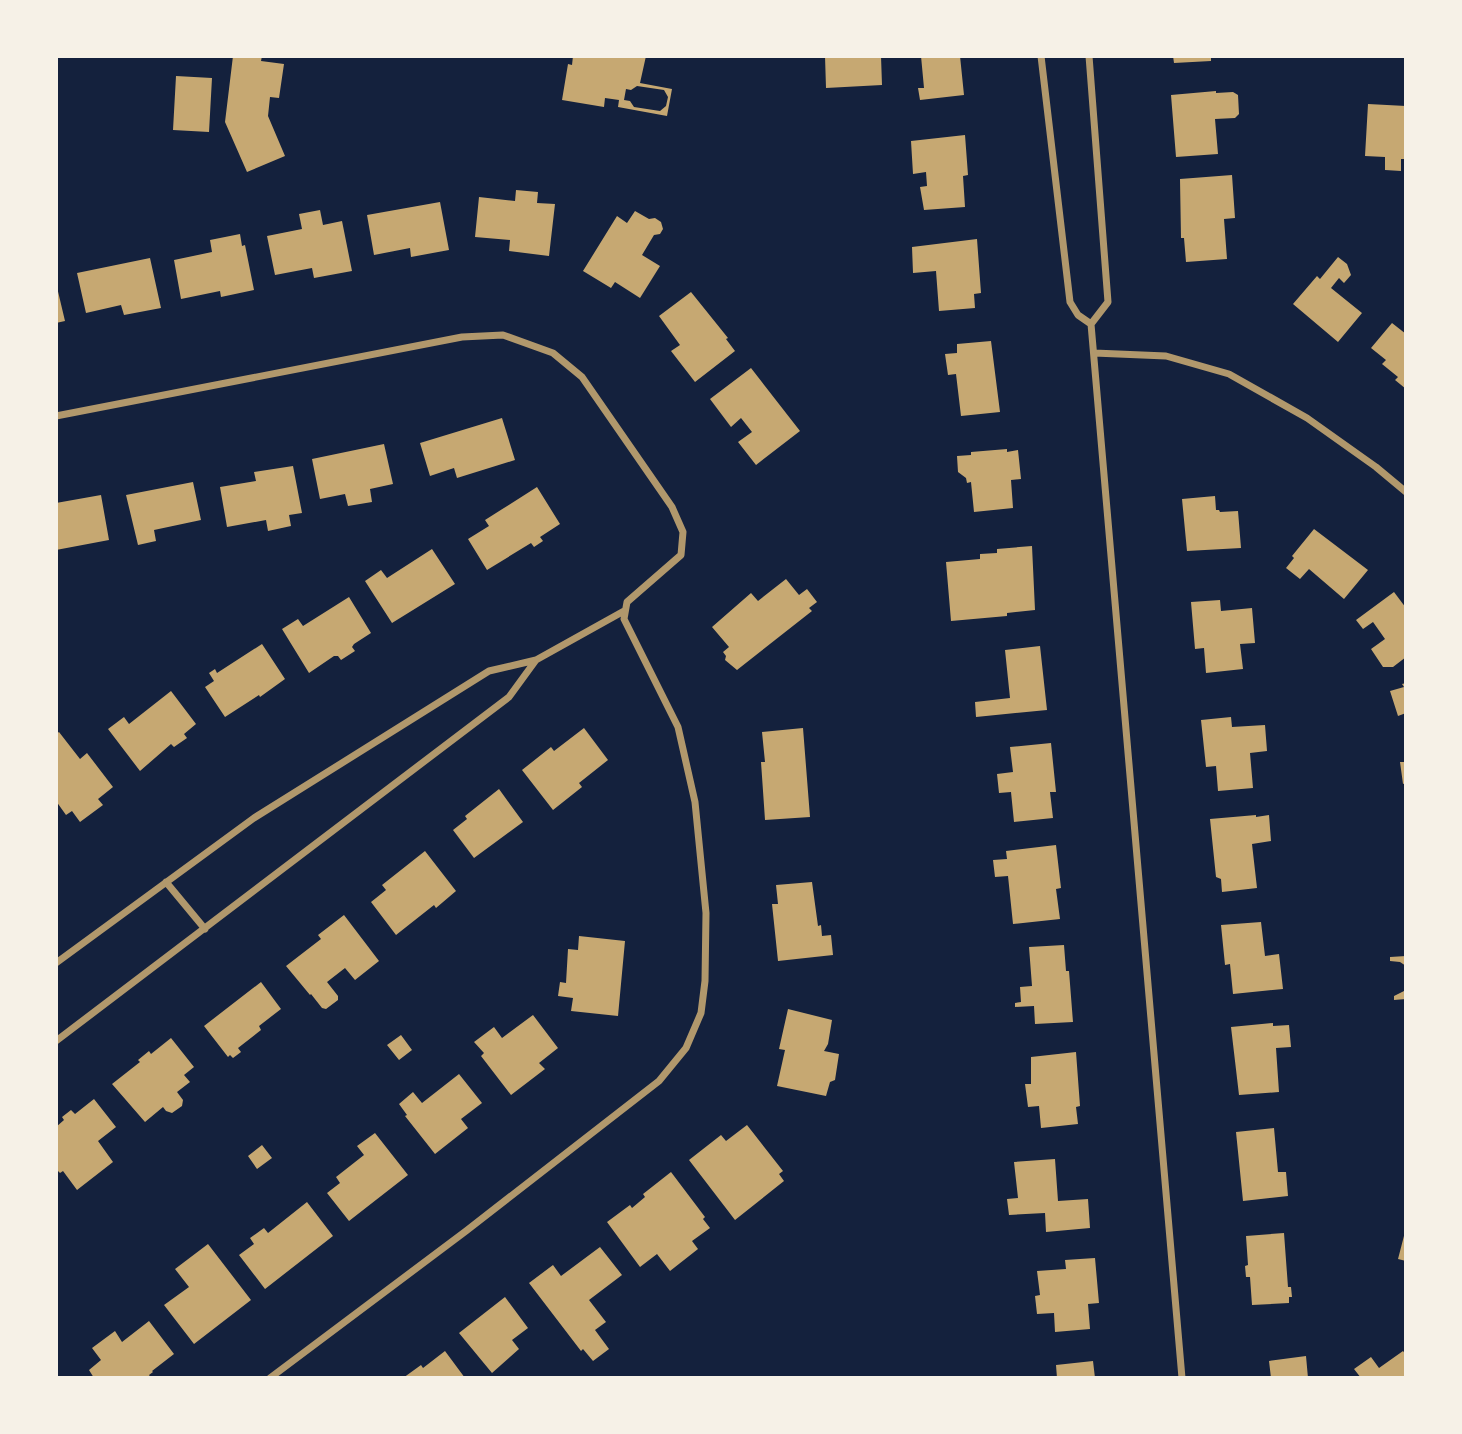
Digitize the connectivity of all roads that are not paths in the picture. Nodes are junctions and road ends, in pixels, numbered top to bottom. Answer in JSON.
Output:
{"nodes":[{"id":1,"x":1041,"y":56,"type":"edge"},
{"id":2,"x":1089,"y":56,"type":"edge"},
{"id":3,"x":1091,"y":324,"type":"junction"},
{"id":4,"x":1094,"y":353,"type":"junction"},
{"id":5,"x":56,"y":416,"type":"edge"},
{"id":6,"x":1406,"y":492,"type":"edge"},
{"id":7,"x":624,"y":611,"type":"junction"},
{"id":8,"x":536,"y":660,"type":"junction"},
{"id":9,"x":166,"y":882,"type":"junction"},
{"id":10,"x":205,"y":929,"type":"junction"},
{"id":11,"x":56,"y":963,"type":"edge"},
{"id":12,"x":56,"y":1041,"type":"edge"},
{"id":13,"x":270,"y":1378,"type":"edge"},
{"id":14,"x":1182,"y":1378,"type":"edge"}],
"edges":[{"from":1,"to":3,"type":"street"},
{"from":2,"to":3,"type":"street"},
{"from":3,"to":4,"type":"street"},
{"from":4,"to":6,"type":"street"},
{"from":4,"to":14,"type":"street"},
{"from":5,"to":7,"type":"street"},
{"from":7,"to":8,"type":"street"},
{"from":7,"to":13,"type":"street"},
{"from":8,"to":9,"type":"street"},
{"from":8,"to":10,"type":"street"},
{"from":9,"to":10,"type":"street"},
{"from":9,"to":11,"type":"street"},
{"from":10,"to":12,"type":"street"}]}
